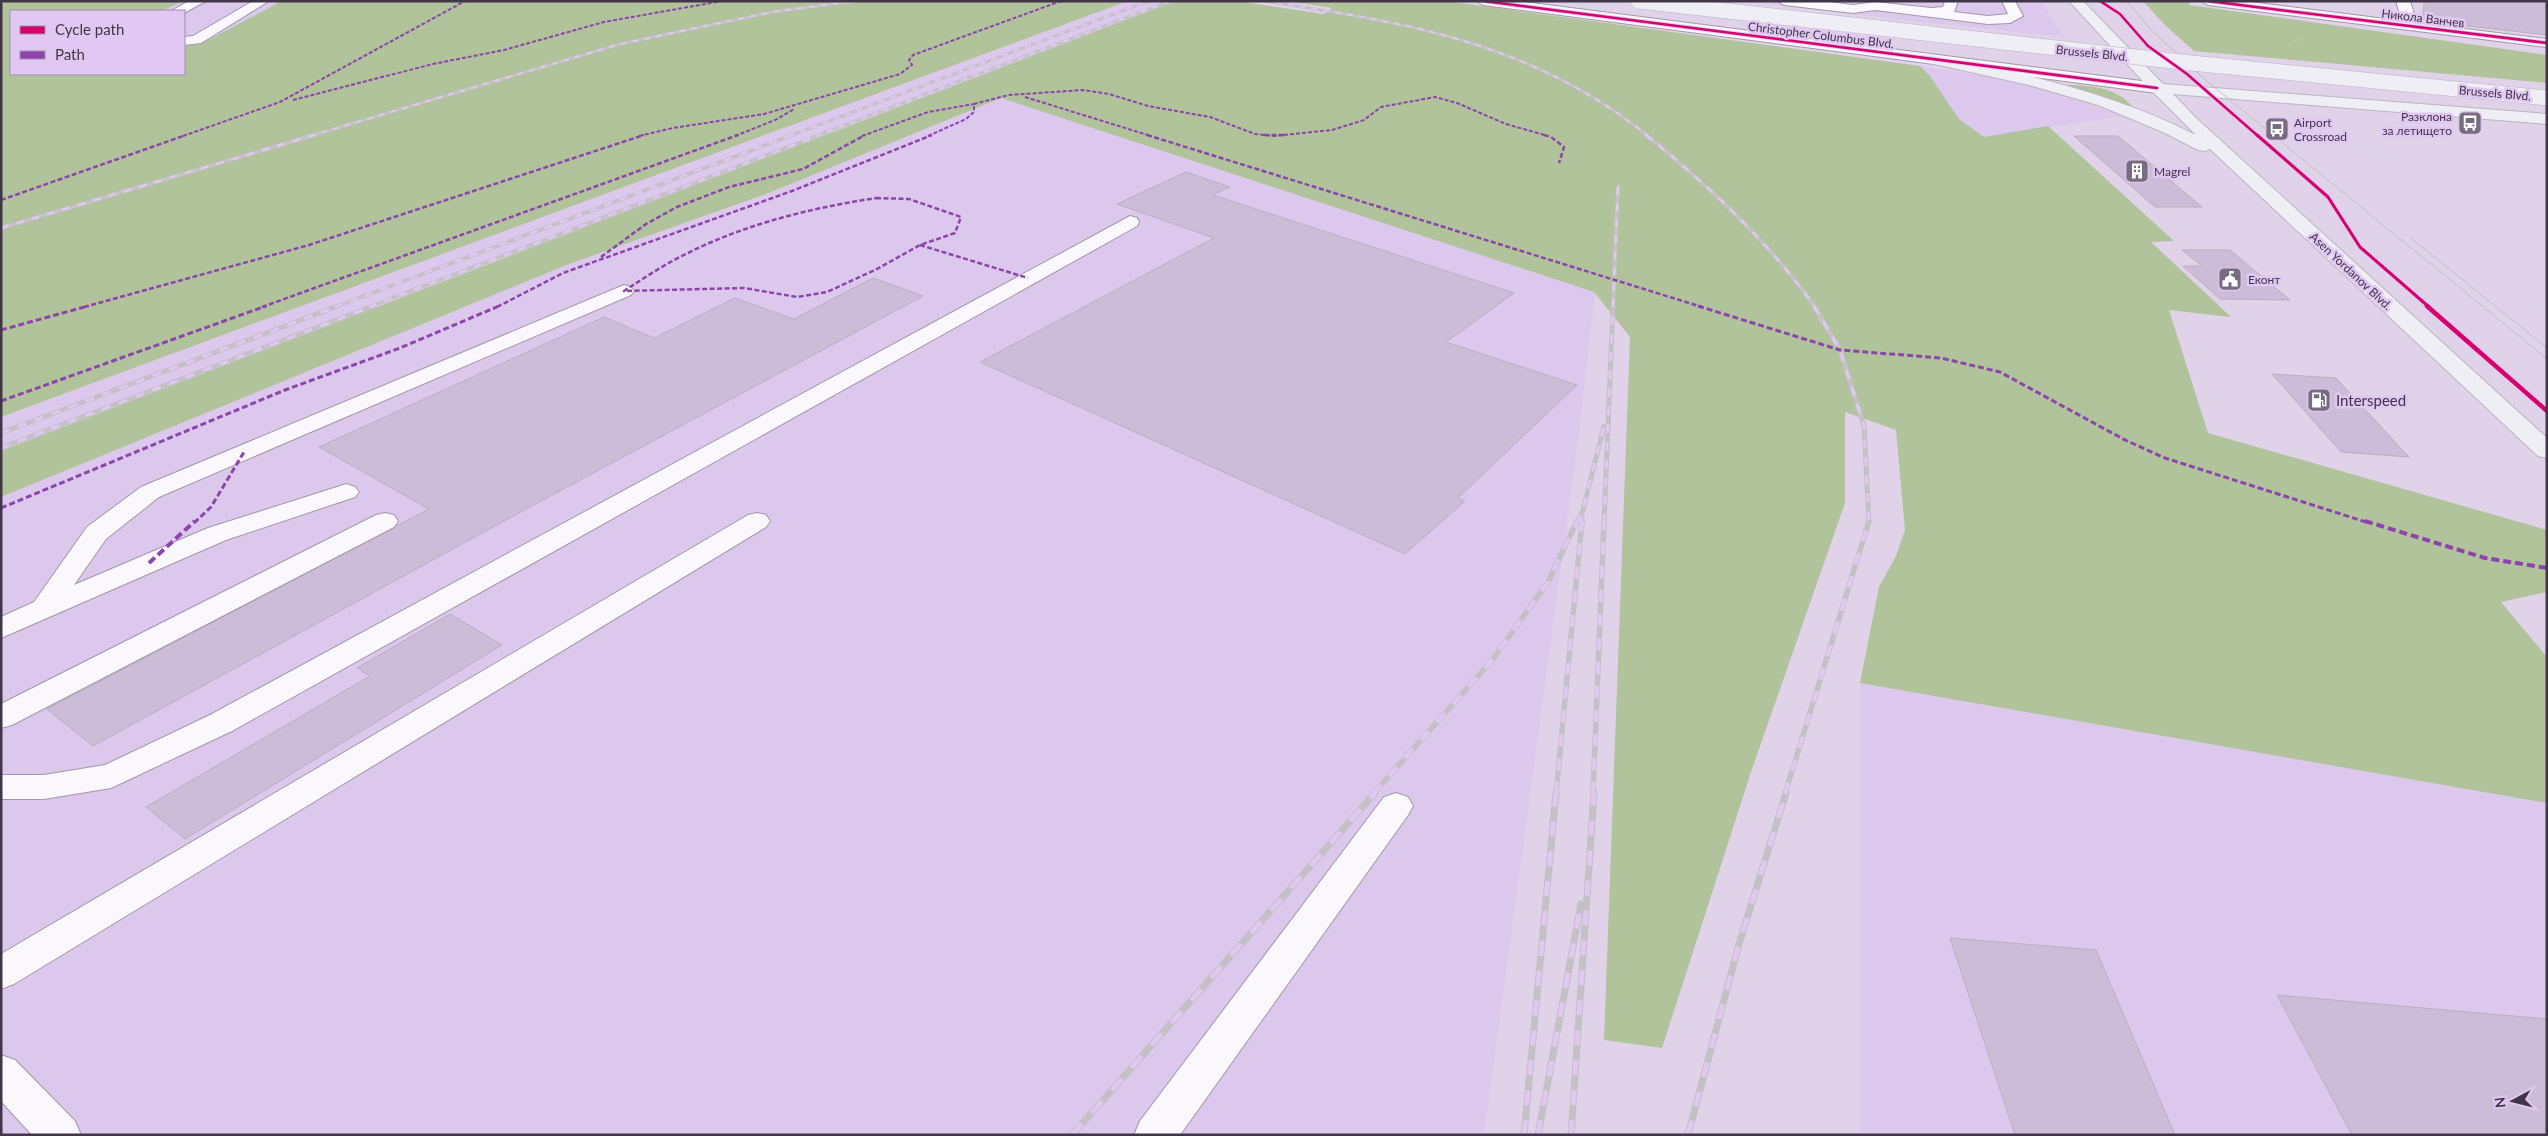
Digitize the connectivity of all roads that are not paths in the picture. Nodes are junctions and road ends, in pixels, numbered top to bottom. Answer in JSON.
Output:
{"nodes":[{"id":1,"x":200,"y":1,"type":"edge"},
{"id":2,"x":263,"y":1,"type":"edge"},
{"id":3,"x":1483,"y":1,"type":"edge"},
{"id":4,"x":1639,"y":1,"type":"edge"},
{"id":5,"x":1702,"y":1,"type":"edge"},
{"id":6,"x":1784,"y":1,"type":"edge"},
{"id":7,"x":1952,"y":1,"type":"edge"},
{"id":8,"x":2008,"y":1,"type":"edge"},
{"id":9,"x":2075,"y":1,"type":"edge"},
{"id":10,"x":2403,"y":1,"type":"edge"},
{"id":11,"x":1801,"y":2,"type":"edge"},
{"id":12,"x":2208,"y":2,"type":"edge"},
{"id":13,"x":1829,"y":7,"type":"junction"},
{"id":14,"x":1853,"y":9,"type":"junction"},
{"id":15,"x":180,"y":10,"type":"edge"},
{"id":16,"x":1923,"y":12,"type":"junction"},
{"id":17,"x":2411,"y":27,"type":"junction"},
{"id":18,"x":1750,"y":36,"type":"junction"},
{"id":19,"x":185,"y":41,"type":"edge"},
{"id":20,"x":2547,"y":43,"type":"edge"},
{"id":21,"x":1869,"y":51,"type":"junction"},
{"id":22,"x":1926,"y":58,"type":"junction"},
{"id":23,"x":2157,"y":88,"type":"junction"},
{"id":24,"x":2547,"y":89,"type":"edge"},
{"id":25,"x":2547,"y":98,"type":"edge"},
{"id":26,"x":2547,"y":119,"type":"edge"},
{"id":27,"x":2237,"y":165,"type":"junction"},
{"id":28,"x":1130,"y":222,"type":"dead end"},
{"id":29,"x":624,"y":291,"type":"dead end"},
{"id":30,"x":2547,"y":451,"type":"edge"},
{"id":31,"x":346,"y":492,"type":"dead end"},
{"id":32,"x":385,"y":521,"type":"dead end"},
{"id":33,"x":757,"y":521,"type":"dead end"},
{"id":34,"x":44,"y":608,"type":"junction"},
{"id":35,"x":1,"y":629,"type":"edge"},
{"id":36,"x":1,"y":717,"type":"edge"},
{"id":37,"x":1,"y":787,"type":"edge"},
{"id":38,"x":1396,"y":806,"type":"dead end"},
{"id":39,"x":1,"y":973,"type":"edge"},
{"id":40,"x":1,"y":1073,"type":"edge"},
{"id":41,"x":60,"y":1135,"type":"edge"},
{"id":42,"x":1155,"y":1135,"type":"edge"}],
"edges":[{"from":1,"to":15,"type":"street"},
{"from":2,"to":19,"type":"street"},
{"from":3,"to":18,"type":"street","name":"Christopher Columbus Blvd."},
{"from":4,"to":25,"type":"main road","name":"Brussels Blvd.","bridge":true},
{"from":5,"to":24,"type":"main road","name":"Brussels Blvd."},
{"from":6,"to":11,"type":"street"},
{"from":7,"to":16,"type":"street"},
{"from":8,"to":16,"type":"street"},
{"from":9,"to":23,"type":"main road","name":"Asen Yordanov Blvd."},
{"from":10,"to":17,"type":"street"},
{"from":11,"to":13,"type":"street"},
{"from":12,"to":17,"type":"street","name":"Никола Ванчев"},
{"from":13,"to":14,"type":"street"},
{"from":13,"to":18,"type":"street"},
{"from":14,"to":16,"type":"street"},
{"from":14,"to":21,"type":"street"},
{"from":17,"to":20,"type":"street","name":"Никола Ванчев"},
{"from":18,"to":21,"type":"street","name":"Christopher Columbus Blvd."},
{"from":21,"to":22,"type":"street","name":"Christopher Columbus Blvd."},
{"from":22,"to":23,"type":"street","name":"Christopher Columbus Blvd."},
{"from":22,"to":27,"type":"main road"},
{"from":23,"to":26,"type":"main road","name":"Christopher Columbus Blvd."},
{"from":23,"to":27,"type":"main road","name":"Asen Yordanov Blvd."},
{"from":27,"to":30,"type":"main road","name":"Asen Yordanov Blvd."},
{"from":28,"to":37,"type":"street"},
{"from":29,"to":34,"type":"street"},
{"from":31,"to":34,"type":"street"},
{"from":32,"to":36,"type":"street"},
{"from":33,"to":39,"type":"street"},
{"from":34,"to":35,"type":"street"},
{"from":38,"to":42,"type":"street"},
{"from":40,"to":41,"type":"street"}]}
